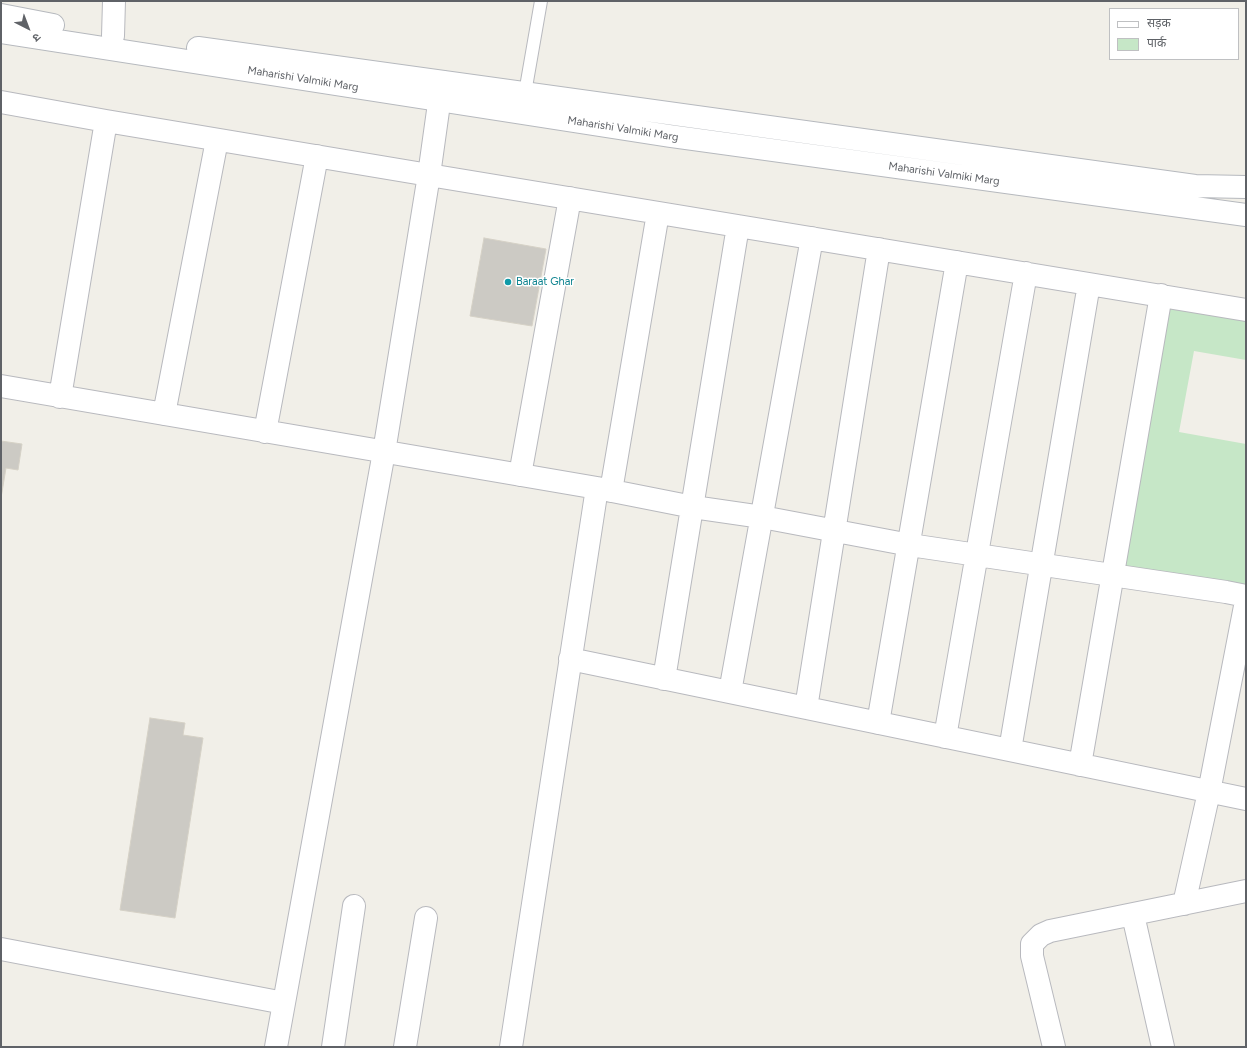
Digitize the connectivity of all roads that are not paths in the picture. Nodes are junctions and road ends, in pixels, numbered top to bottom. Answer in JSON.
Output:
{"nodes":[{"id":1,"x":114,"y":1,"type":"edge"},
{"id":2,"x":541,"y":1,"type":"edge"},
{"id":3,"x":1,"y":15,"type":"edge"},
{"id":4,"x":1,"y":32,"type":"edge"},
{"id":5,"x":113,"y":36,"type":"junction"},
{"id":6,"x":441,"y":91,"type":"junction"},
{"id":7,"x":525,"y":93,"type":"junction"},
{"id":8,"x":1,"y":102,"type":"edge"},
{"id":9,"x":106,"y":121,"type":"junction"},
{"id":10,"x":216,"y":140,"type":"junction"},
{"id":11,"x":317,"y":156,"type":"junction"},
{"id":12,"x":429,"y":175,"type":"junction"},
{"id":13,"x":1246,"y":187,"type":"edge"},
{"id":14,"x":570,"y":198,"type":"junction"},
{"id":15,"x":658,"y":213,"type":"junction"},
{"id":16,"x":1246,"y":215,"type":"edge"},
{"id":17,"x":738,"y":226,"type":"junction"},
{"id":18,"x":812,"y":238,"type":"junction"},
{"id":19,"x":879,"y":249,"type":"junction"},
{"id":20,"x":957,"y":262,"type":"junction"},
{"id":21,"x":1026,"y":273,"type":"junction"},
{"id":22,"x":1089,"y":284,"type":"junction"},
{"id":23,"x":1161,"y":295,"type":"junction"},
{"id":24,"x":1246,"y":310,"type":"edge"},
{"id":25,"x":1,"y":386,"type":"edge"},
{"id":26,"x":60,"y":397,"type":"junction"},
{"id":27,"x":164,"y":414,"type":"junction"},
{"id":28,"x":265,"y":432,"type":"junction"},
{"id":29,"x":384,"y":452,"type":"junction"},
{"id":30,"x":520,"y":475,"type":"junction"},
{"id":31,"x":604,"y":490,"type":"junction"},
{"id":32,"x":693,"y":507,"type":"junction"},
{"id":33,"x":762,"y":517,"type":"junction"},
{"id":34,"x":834,"y":530,"type":"junction"},
{"id":35,"x":910,"y":544,"type":"junction"},
{"id":36,"x":977,"y":555,"type":"junction"},
{"id":37,"x":1041,"y":564,"type":"junction"},
{"id":38,"x":1113,"y":575,"type":"junction"},
{"id":39,"x":1246,"y":596,"type":"edge"},
{"id":40,"x":1246,"y":601,"type":"edge"},
{"id":41,"x":570,"y":659,"type":"junction"},
{"id":42,"x":664,"y":679,"type":"junction"},
{"id":43,"x":730,"y":692,"type":"junction"},
{"id":44,"x":806,"y":708,"type":"junction"},
{"id":45,"x":878,"y":723,"type":"junction"},
{"id":46,"x":945,"y":736,"type":"junction"},
{"id":47,"x":1010,"y":750,"type":"junction"},
{"id":48,"x":1080,"y":765,"type":"junction"},
{"id":49,"x":1209,"y":792,"type":"junction"},
{"id":50,"x":1246,"y":799,"type":"edge"},
{"id":51,"x":1246,"y":891,"type":"edge"},
{"id":52,"x":1184,"y":904,"type":"junction"},
{"id":53,"x":354,"y":906,"type":"dead end"},
{"id":54,"x":1133,"y":915,"type":"junction"},
{"id":55,"x":426,"y":918,"type":"dead end"},
{"id":56,"x":1,"y":949,"type":"edge"},
{"id":57,"x":284,"y":1003,"type":"junction"},
{"id":58,"x":276,"y":1047,"type":"edge"},
{"id":59,"x":333,"y":1047,"type":"edge"},
{"id":60,"x":405,"y":1047,"type":"edge"},
{"id":61,"x":511,"y":1047,"type":"edge"},
{"id":62,"x":1054,"y":1047,"type":"edge"},
{"id":63,"x":1163,"y":1047,"type":"edge"}],
"edges":[{"from":1,"to":5,"type":"street"},
{"from":2,"to":7,"type":"lane"},
{"from":3,"to":5,"type":"street","name":"Maharishi Valmiki Marg"},
{"from":4,"to":6,"type":"street","name":"Maharishi Valmiki Marg"},
{"from":5,"to":6,"type":"street","name":"Maharishi Valmiki Marg"},
{"from":6,"to":7,"type":"street","name":"Maharishi Valmiki Marg"},
{"from":6,"to":12,"type":"street"},
{"from":6,"to":16,"type":"street","name":"Maharishi Valmiki Marg"},
{"from":7,"to":13,"type":"street","name":"Maharishi Valmiki Marg"},
{"from":8,"to":9,"type":"street"},
{"from":9,"to":10,"type":"street"},
{"from":9,"to":26,"type":"street"},
{"from":10,"to":11,"type":"street"},
{"from":10,"to":27,"type":"street"},
{"from":11,"to":12,"type":"street"},
{"from":11,"to":28,"type":"street"},
{"from":12,"to":14,"type":"street"},
{"from":12,"to":29,"type":"street"},
{"from":14,"to":15,"type":"street"},
{"from":14,"to":30,"type":"street"},
{"from":15,"to":17,"type":"street"},
{"from":15,"to":31,"type":"street"},
{"from":17,"to":18,"type":"street"},
{"from":17,"to":32,"type":"street"},
{"from":18,"to":19,"type":"street"},
{"from":18,"to":33,"type":"street"},
{"from":19,"to":20,"type":"street"},
{"from":19,"to":34,"type":"street"},
{"from":20,"to":21,"type":"street"},
{"from":20,"to":35,"type":"street"},
{"from":21,"to":22,"type":"street"},
{"from":21,"to":36,"type":"street"},
{"from":22,"to":23,"type":"street"},
{"from":22,"to":37,"type":"street"},
{"from":23,"to":24,"type":"street"},
{"from":23,"to":38,"type":"street"},
{"from":25,"to":26,"type":"street"},
{"from":26,"to":27,"type":"street"},
{"from":27,"to":28,"type":"street"},
{"from":28,"to":29,"type":"street"},
{"from":29,"to":30,"type":"street"},
{"from":29,"to":57,"type":"street"},
{"from":30,"to":31,"type":"street"},
{"from":31,"to":32,"type":"street"},
{"from":31,"to":41,"type":"street"},
{"from":32,"to":33,"type":"street"},
{"from":32,"to":42,"type":"street"},
{"from":33,"to":34,"type":"street"},
{"from":33,"to":43,"type":"street"},
{"from":34,"to":35,"type":"street"},
{"from":34,"to":44,"type":"street"},
{"from":35,"to":36,"type":"street"},
{"from":35,"to":45,"type":"street"},
{"from":36,"to":37,"type":"street"},
{"from":36,"to":46,"type":"street"},
{"from":37,"to":38,"type":"street"},
{"from":37,"to":47,"type":"street"},
{"from":38,"to":39,"type":"street"},
{"from":38,"to":48,"type":"street"},
{"from":40,"to":49,"type":"street"},
{"from":41,"to":42,"type":"street"},
{"from":41,"to":61,"type":"street"},
{"from":42,"to":43,"type":"street"},
{"from":43,"to":44,"type":"street"},
{"from":44,"to":45,"type":"street"},
{"from":45,"to":46,"type":"street"},
{"from":46,"to":47,"type":"street"},
{"from":47,"to":48,"type":"street"},
{"from":48,"to":49,"type":"street"},
{"from":49,"to":50,"type":"street"},
{"from":49,"to":52,"type":"street"},
{"from":51,"to":52,"type":"street"},
{"from":52,"to":54,"type":"street"},
{"from":53,"to":59,"type":"street"},
{"from":54,"to":62,"type":"street"},
{"from":54,"to":63,"type":"street"},
{"from":55,"to":60,"type":"street"},
{"from":56,"to":57,"type":"street"},
{"from":57,"to":58,"type":"street"}]}
